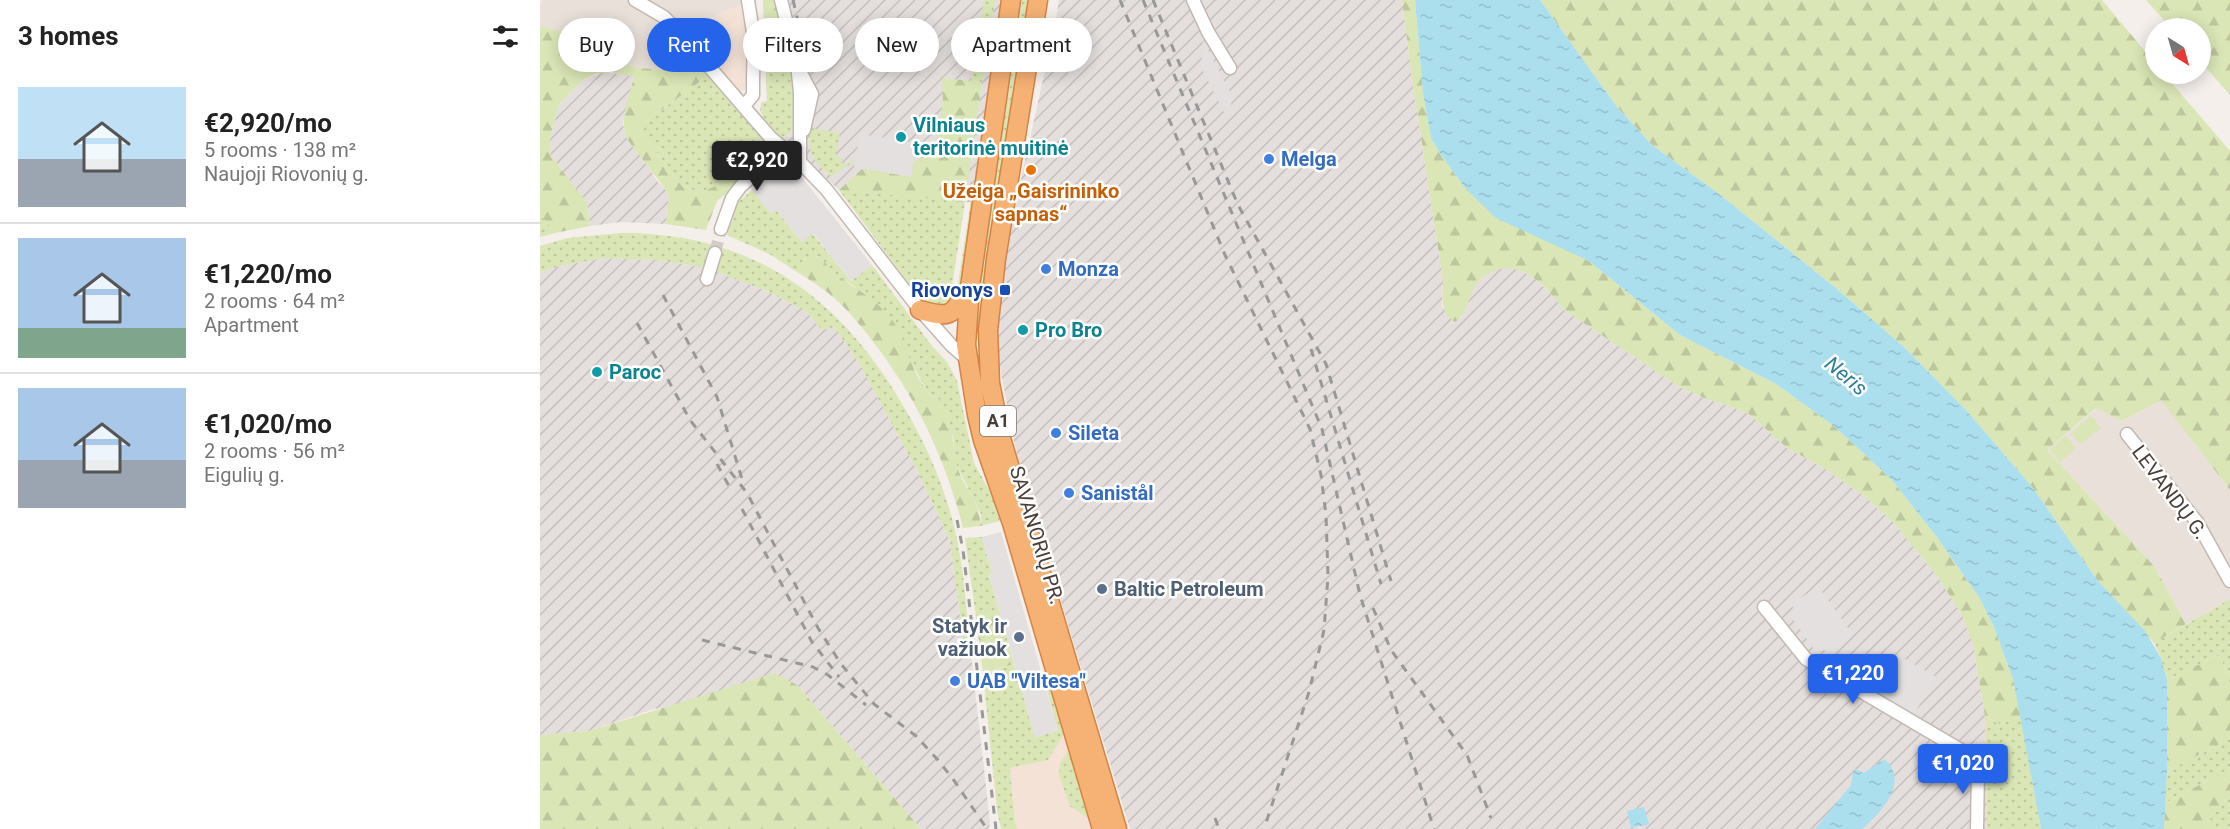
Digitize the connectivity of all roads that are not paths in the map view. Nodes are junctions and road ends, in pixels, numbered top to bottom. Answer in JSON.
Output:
{"nodes":[{"id":1,"x":635,"y":0,"type":"edge"},
{"id":2,"x":748,"y":0,"type":"edge"},
{"id":3,"x":781,"y":0,"type":"edge"},
{"id":4,"x":1011,"y":0,"type":"edge"},
{"id":5,"x":1038,"y":0,"type":"edge"},
{"id":6,"x":1193,"y":0,"type":"edge"},
{"id":7,"x":1009,"y":18,"type":"edge"},
{"id":8,"x":1035,"y":18,"type":"edge"},
{"id":9,"x":1230,"y":68,"type":"dead end"},
{"id":10,"x":1002,"y":72,"type":"edge"},
{"id":11,"x":1026,"y":72,"type":"edge"},
{"id":12,"x":744,"y":106,"type":"junction"},
{"id":13,"x":783,"y":149,"type":"junction"},
{"id":14,"x":800,"y":162,"type":"junction"},
{"id":15,"x":720,"y":229,"type":"tunnel mouth"},
{"id":16,"x":714,"y":253,"type":"tunnel mouth"},
{"id":17,"x":707,"y":279,"type":"dead end"},
{"id":18,"x":970,"y":287,"type":"junction"},
{"id":19,"x":920,"y":310,"type":"junction"},
{"id":20,"x":967,"y":359,"type":"junction"},
{"id":21,"x":989,"y":366,"type":"junction"},
{"id":22,"x":2127,"y":435,"type":"dead end"},
{"id":23,"x":2230,"y":581,"type":"edge"},
{"id":24,"x":1764,"y":607,"type":"dead end"},
{"id":25,"x":1102,"y":829,"type":"edge"},
{"id":26,"x":1117,"y":829,"type":"edge"},
{"id":27,"x":1977,"y":829,"type":"edge"}],
"edges":[{"from":1,"to":12,"type":"street"},
{"from":2,"to":12,"type":"street"},
{"from":3,"to":14,"type":"street"},
{"from":4,"to":7,"type":"highway","name":"SAVANORIŲ PR.","number":"A1"},
{"from":5,"to":8,"type":"highway","name":"SAVANORIŲ PR.","number":"A1"},
{"from":6,"to":9,"type":"street"},
{"from":10,"to":18,"type":"highway","name":"SAVANORIŲ PR.","number":"A1"},
{"from":11,"to":21,"type":"highway","name":"SAVANORIŲ PR.","number":"A1"},
{"from":12,"to":13,"type":"street"},
{"from":13,"to":14,"type":"street"},
{"from":13,"to":15,"type":"street"},
{"from":14,"to":19,"type":"street"},
{"from":16,"to":17,"type":"street"},
{"from":18,"to":19,"type":"highway"},
{"from":18,"to":20,"type":"highway","name":"SAVANORIŲ PR.","number":"A1"},
{"from":19,"to":20,"type":"street"},
{"from":20,"to":21,"type":"highway"},
{"from":20,"to":25,"type":"highway","name":"SAVANORIŲ PR.","number":"A1"},
{"from":21,"to":26,"type":"highway","name":"SAVANORIŲ PR.","number":"A1"},
{"from":22,"to":23,"type":"street","name":"LEVANDŲ G."},
{"from":24,"to":27,"type":"street"}]}
